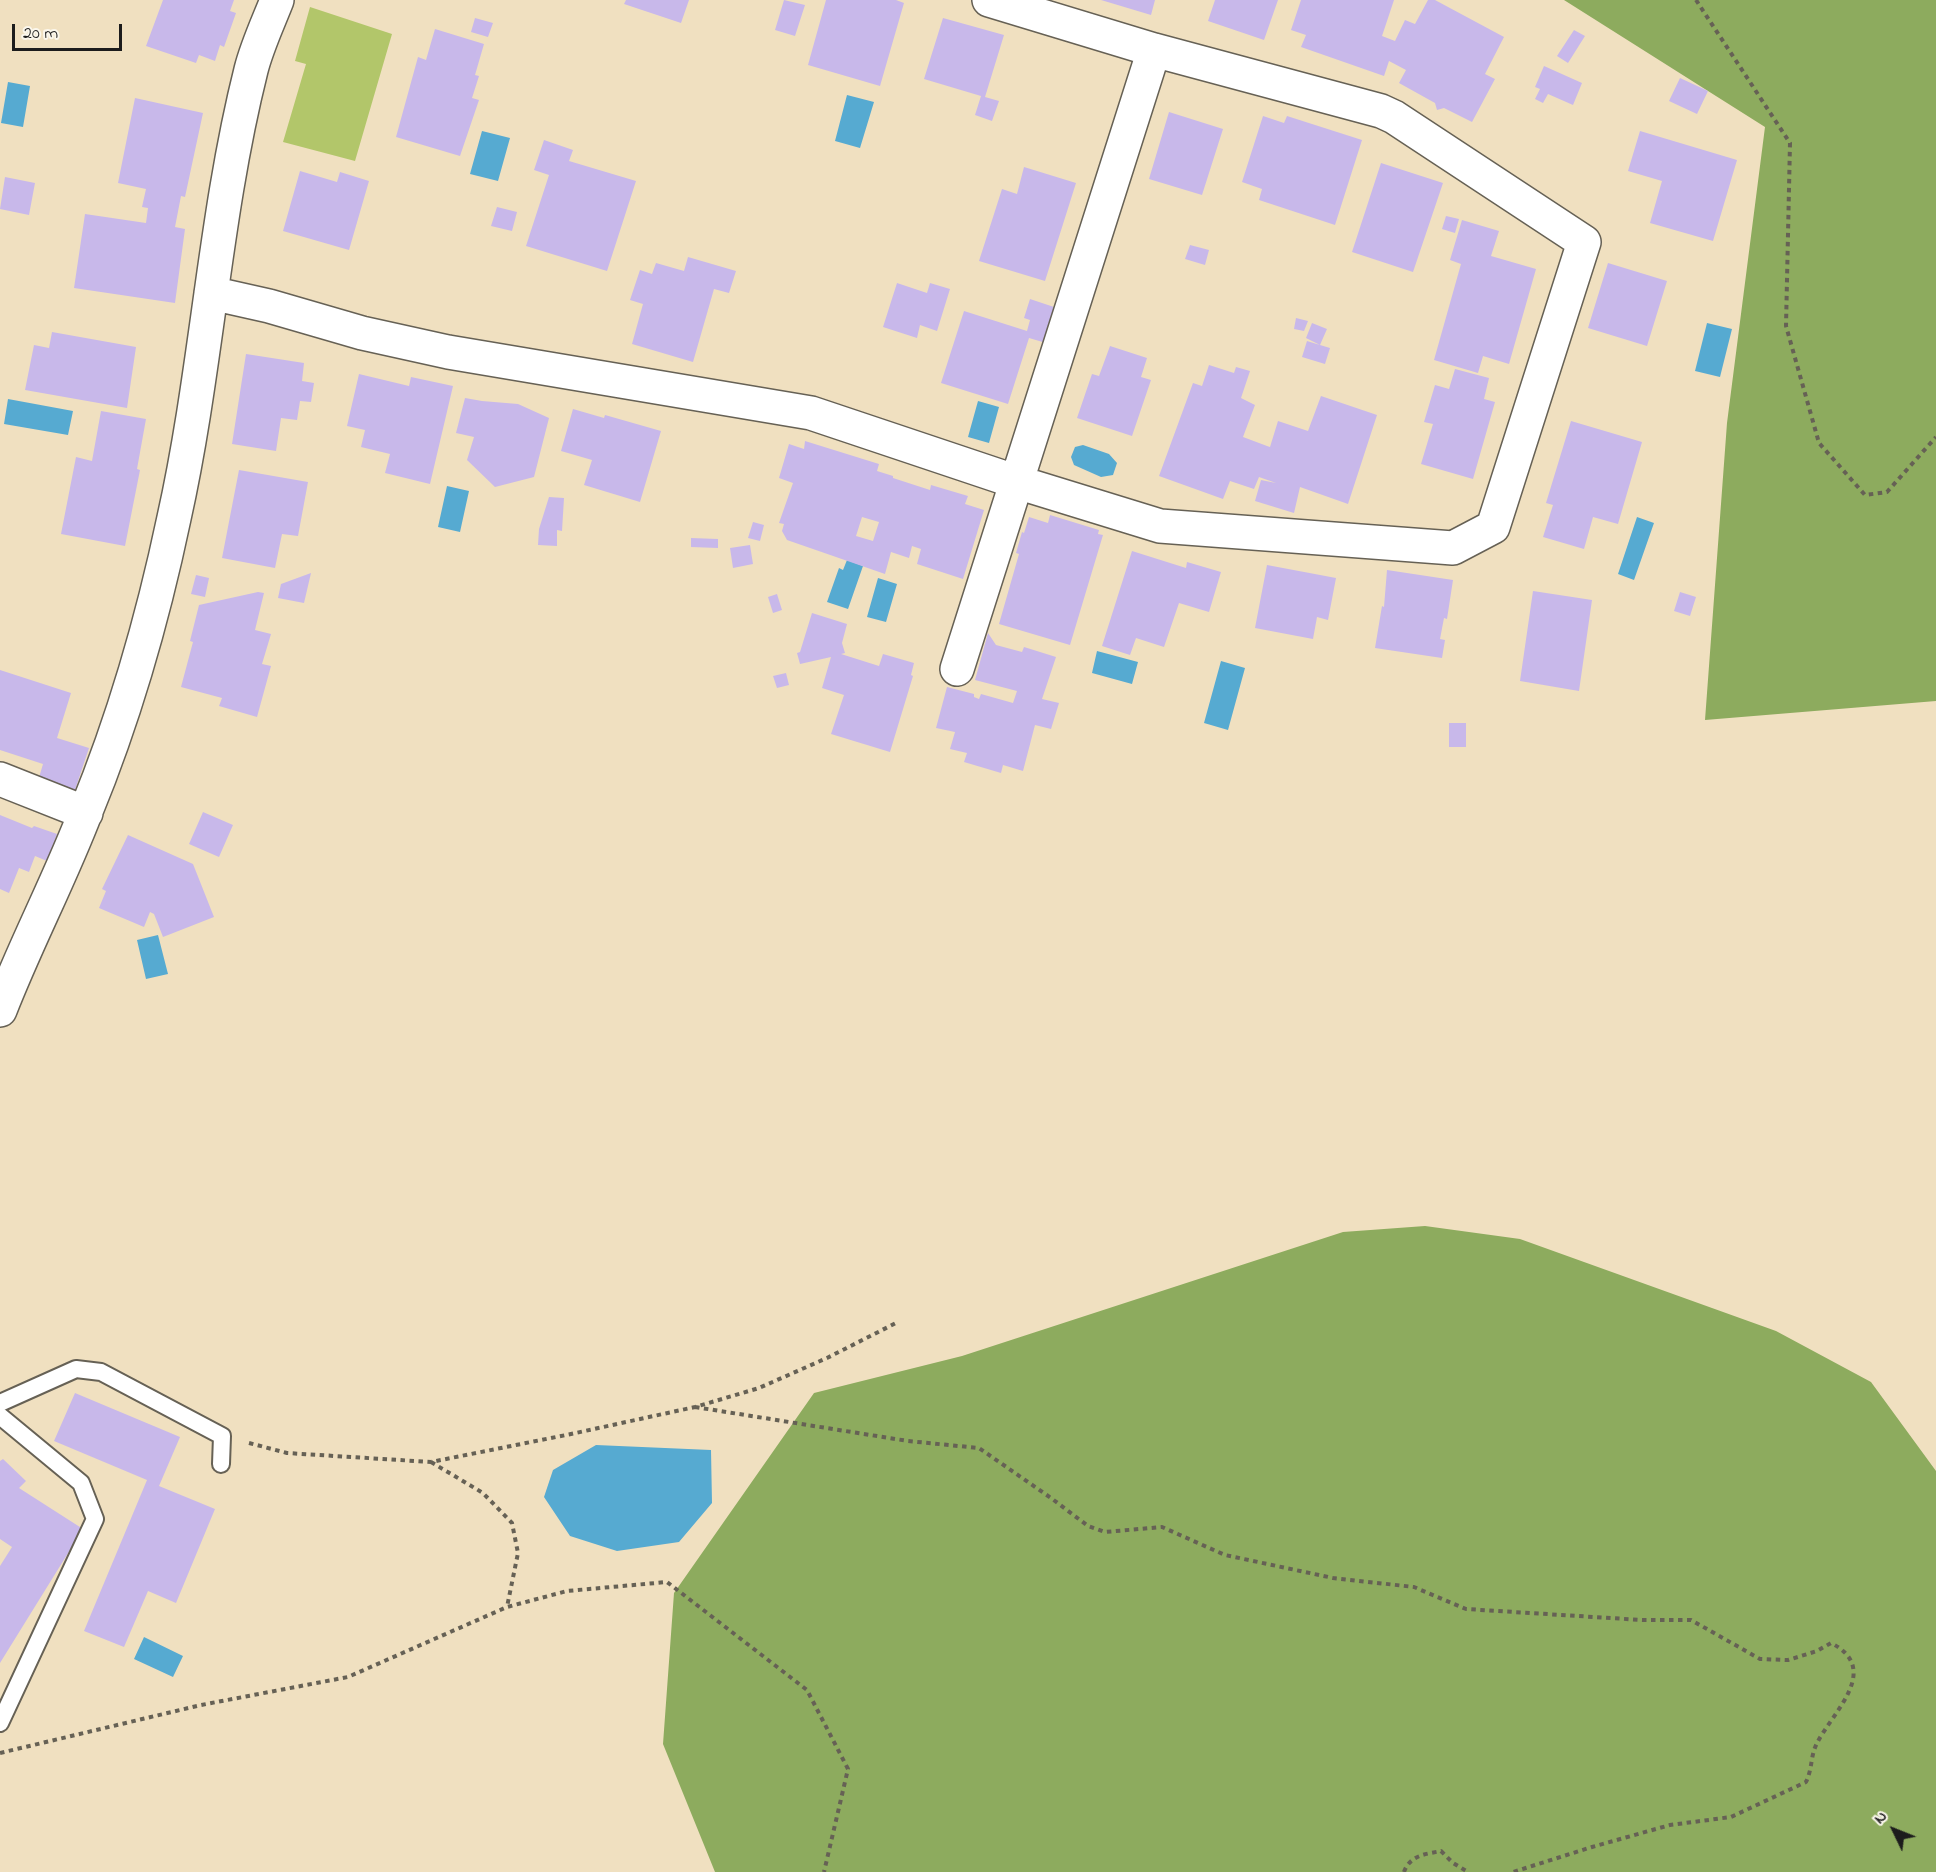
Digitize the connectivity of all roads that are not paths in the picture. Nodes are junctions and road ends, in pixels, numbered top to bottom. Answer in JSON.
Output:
{"nodes":[{"id":1,"x":277,"y":0,"type":"edge"},
{"id":2,"x":989,"y":0,"type":"edge"},
{"id":3,"x":1154,"y":50,"type":"junction"},
{"id":4,"x":211,"y":293,"type":"junction"},
{"id":5,"x":1017,"y":482,"type":"junction"},
{"id":6,"x":957,"y":669,"type":"dead end"},
{"id":7,"x":0,"y":779,"type":"edge"},
{"id":8,"x":86,"y":813,"type":"junction"},
{"id":9,"x":0,"y":1010,"type":"edge"},
{"id":10,"x":0,"y":1403,"type":"edge"},
{"id":11,"x":0,"y":1416,"type":"edge"},
{"id":12,"x":221,"y":1464,"type":"dead end"},
{"id":13,"x":0,"y":1723,"type":"edge"}],
"edges":[{"from":1,"to":4,"type":"street"},
{"from":2,"to":3,"type":"street"},
{"from":3,"to":5,"type":"street"},
{"from":3,"to":5,"type":"street"},
{"from":4,"to":5,"type":"street"},
{"from":4,"to":8,"type":"street"},
{"from":5,"to":6,"type":"street"},
{"from":7,"to":8,"type":"street"},
{"from":8,"to":9,"type":"street"},
{"from":10,"to":12,"type":"lane"},
{"from":11,"to":13,"type":"lane"}]}
